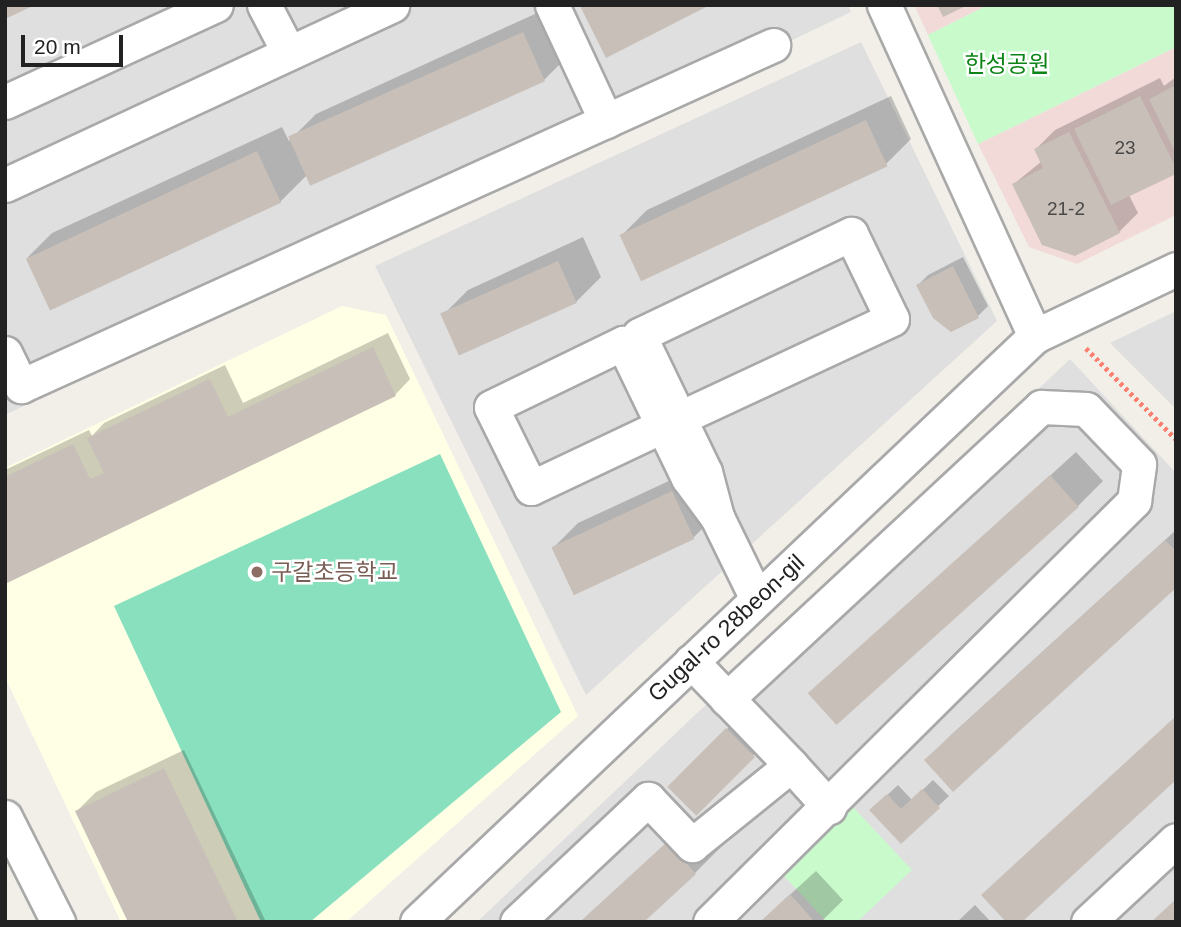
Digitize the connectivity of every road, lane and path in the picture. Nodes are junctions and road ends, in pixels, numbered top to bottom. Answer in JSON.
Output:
{"nodes":[{"id":1,"x":216,"y":5,"type":"edge"},
{"id":2,"x":264,"y":5,"type":"edge"},
{"id":3,"x":392,"y":5,"type":"edge"},
{"id":4,"x":551,"y":5,"type":"edge"},
{"id":5,"x":884,"y":5,"type":"edge"},
{"id":6,"x":774,"y":45,"type":"dead end"},
{"id":7,"x":289,"y":53,"type":"junction"},
{"id":8,"x":5,"y":102,"type":"edge"},
{"id":9,"x":606,"y":121,"type":"junction"},
{"id":10,"x":5,"y":185,"type":"edge"},
{"id":11,"x":1176,"y":269,"type":"edge"},
{"id":12,"x":1035,"y":336,"type":"junction"},
{"id":13,"x":1083,"y":345,"type":"dead end"},
{"id":14,"x":5,"y":353,"type":"edge"},
{"id":15,"x":671,"y":422,"type":"junction"},
{"id":16,"x":1176,"y":439,"type":"edge"},
{"id":17,"x":757,"y":598,"type":"junction"},
{"id":18,"x":691,"y":661,"type":"junction"},
{"id":19,"x":727,"y":699,"type":"junction"},
{"id":20,"x":791,"y":765,"type":"junction"},
{"id":21,"x":830,"y":807,"type":"junction"},
{"id":22,"x":5,"y":817,"type":"edge"},
{"id":23,"x":1176,"y":840,"type":"edge"},
{"id":24,"x":58,"y":922,"type":"edge"},
{"id":25,"x":417,"y":922,"type":"edge"},
{"id":26,"x":517,"y":922,"type":"edge"},
{"id":27,"x":710,"y":922,"type":"edge"},
{"id":28,"x":1088,"y":922,"type":"edge"}],
"edges":[{"from":1,"to":8,"type":"street"},
{"from":2,"to":7,"type":"street"},
{"from":3,"to":7,"type":"street"},
{"from":4,"to":9,"type":"street"},
{"from":5,"to":12,"type":"street"},
{"from":6,"to":9,"type":"street"},
{"from":7,"to":10,"type":"street"},
{"from":9,"to":14,"type":"street"},
{"from":11,"to":12,"type":"street","name":"Gugal-ro 28beon-gil"},
{"from":12,"to":17,"type":"street","name":"Gugal-ro 28beon-gil"},
{"from":13,"to":16,"type":"path"},
{"from":15,"to":15,"type":"street"},
{"from":15,"to":15,"type":"street"},
{"from":15,"to":17,"type":"street"},
{"from":17,"to":18,"type":"street","name":"Gugal-ro 28beon-gil"},
{"from":18,"to":19,"type":"street"},
{"from":18,"to":25,"type":"street","name":"Gugal-ro 28beon-gil"},
{"from":19,"to":20,"type":"street"},
{"from":19,"to":21,"type":"street"},
{"from":20,"to":21,"type":"street"},
{"from":20,"to":26,"type":"street"},
{"from":21,"to":27,"type":"street"},
{"from":22,"to":24,"type":"street"},
{"from":23,"to":28,"type":"street"}]}
